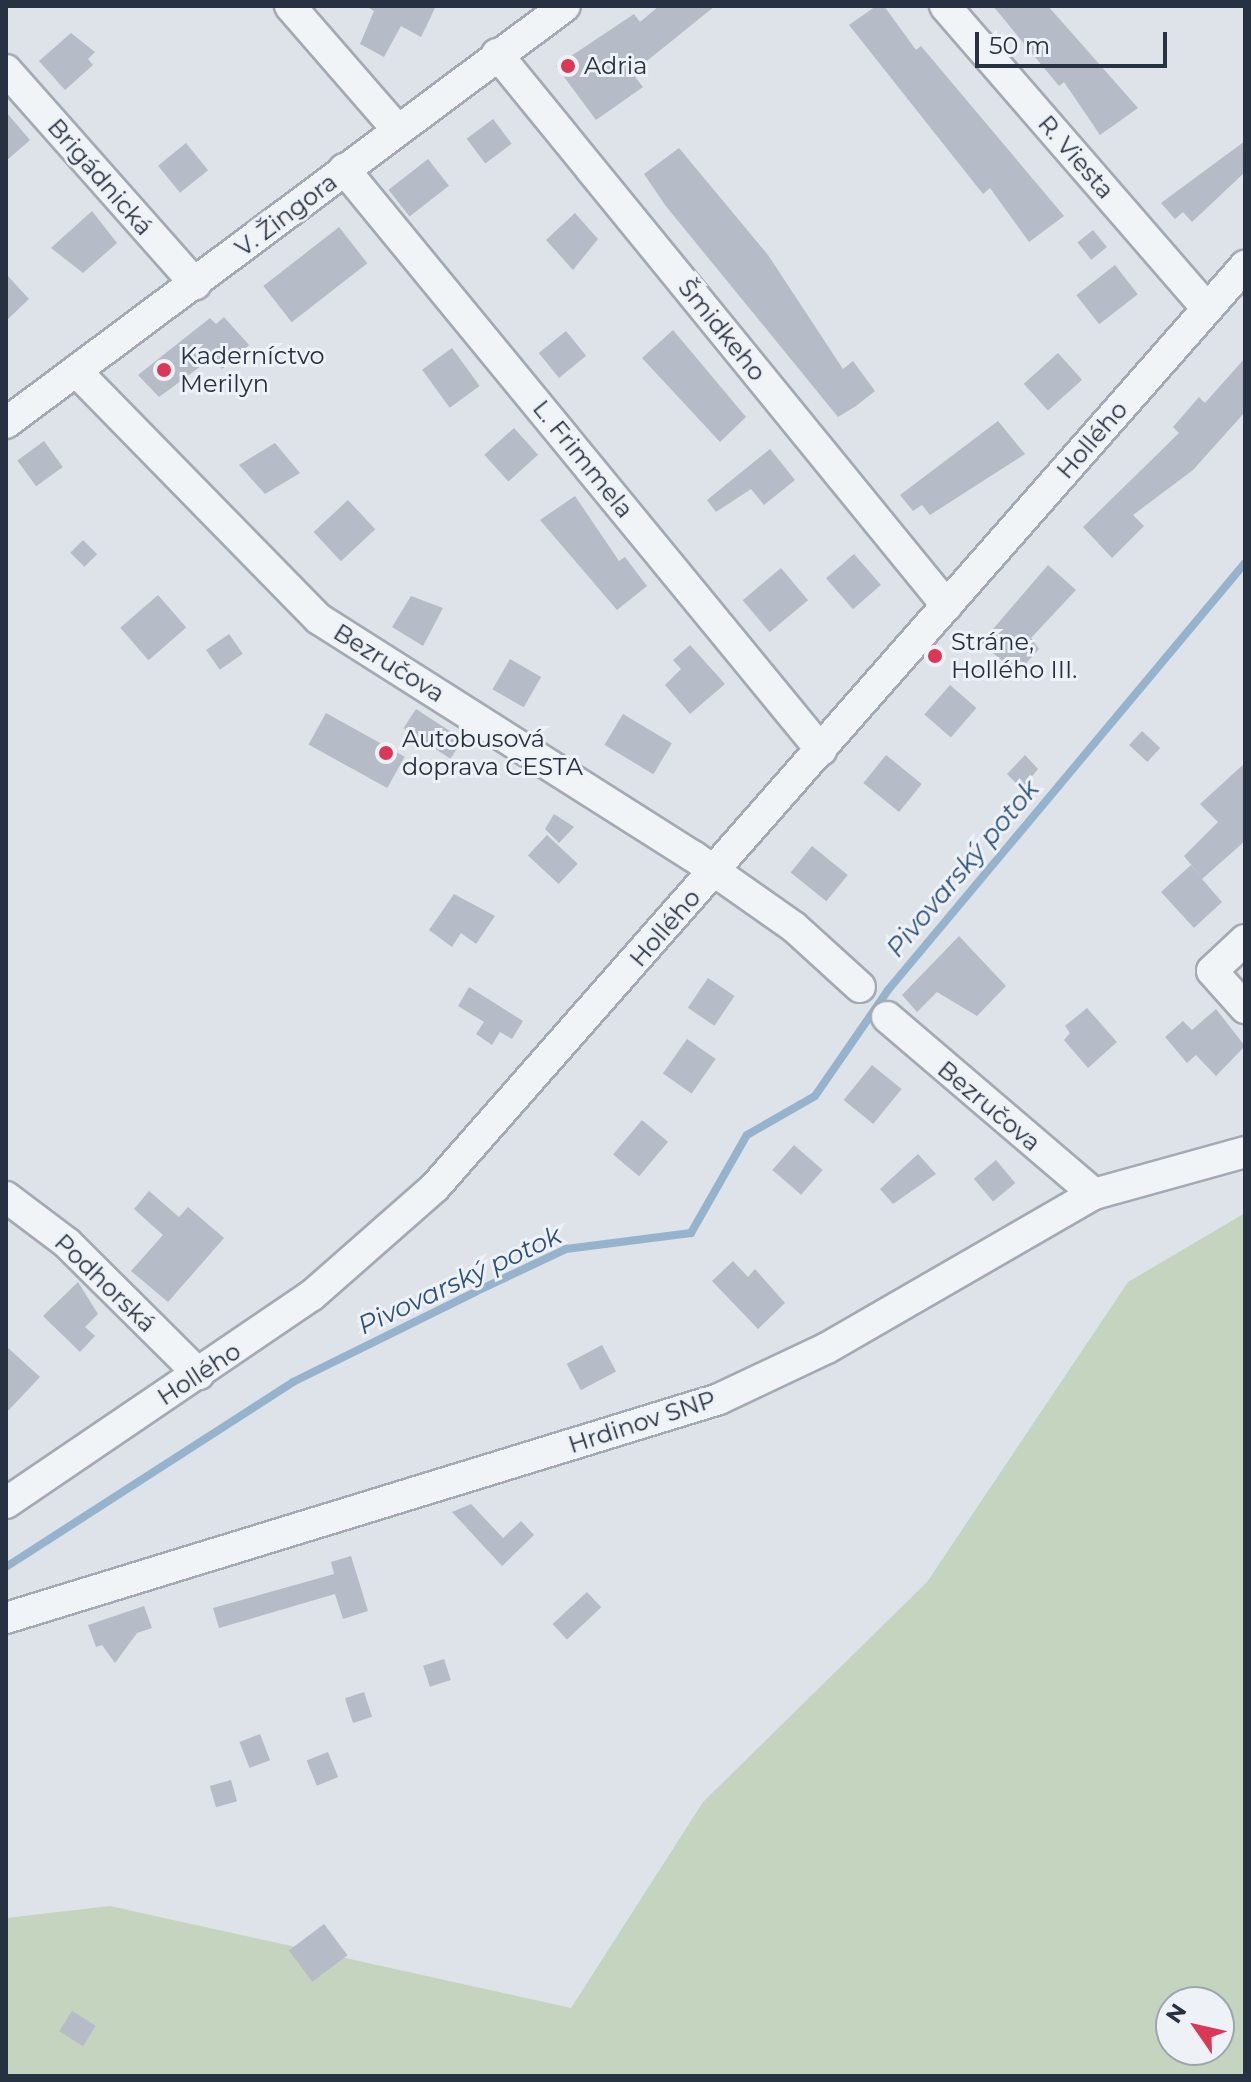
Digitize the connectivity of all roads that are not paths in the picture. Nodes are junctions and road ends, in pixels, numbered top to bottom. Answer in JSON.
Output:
{"nodes":[{"id":1,"x":290,"y":6,"type":"edge"},
{"id":2,"x":565,"y":6,"type":"edge"},
{"id":3,"x":945,"y":6,"type":"edge"},
{"id":4,"x":497,"y":54,"type":"junction"},
{"id":5,"x":6,"y":70,"type":"edge"},
{"id":6,"x":397,"y":129,"type":"junction"},
{"id":7,"x":344,"y":169,"type":"junction"},
{"id":8,"x":1245,"y":266,"type":"edge"},
{"id":9,"x":195,"y":284,"type":"junction"},
{"id":10,"x":1207,"y":308,"type":"junction"},
{"id":11,"x":76,"y":371,"type":"junction"},
{"id":12,"x":11,"y":411,"type":"edge"},
{"id":13,"x":947,"y":606,"type":"junction"},
{"id":14,"x":821,"y":750,"type":"junction"},
{"id":15,"x":714,"y":872,"type":"junction"},
{"id":16,"x":1245,"y":940,"type":"edge"},
{"id":17,"x":860,"y":987,"type":"dead end"},
{"id":18,"x":1245,"y":1008,"type":"edge"},
{"id":19,"x":887,"y":1017,"type":"dead end"},
{"id":20,"x":1245,"y":1152,"type":"edge"},
{"id":21,"x":1094,"y":1194,"type":"junction"},
{"id":22,"x":6,"y":1197,"type":"edge"},
{"id":23,"x":199,"y":1374,"type":"junction"},
{"id":24,"x":6,"y":1503,"type":"edge"},
{"id":25,"x":6,"y":1618,"type":"edge"}],
"edges":[{"from":1,"to":6,"type":"street"},
{"from":2,"to":4,"type":"street","name":"V. Žingora"},
{"from":3,"to":10,"type":"street","name":"R. Viesta"},
{"from":4,"to":6,"type":"street","name":"V. Žingora"},
{"from":4,"to":13,"type":"street","name":"Šmidkeho"},
{"from":5,"to":9,"type":"street","name":"Brigádnická"},
{"from":6,"to":7,"type":"street","name":"V. Žingora"},
{"from":7,"to":9,"type":"street","name":"V. Žingora"},
{"from":7,"to":14,"type":"street","name":"L. Frimmela"},
{"from":8,"to":10,"type":"street","name":"Hollého"},
{"from":9,"to":11,"type":"street","name":"V. Žingora"},
{"from":10,"to":13,"type":"street","name":"Hollého"},
{"from":11,"to":12,"type":"street","name":"V. Žingora"},
{"from":11,"to":15,"type":"street","name":"Bezručova"},
{"from":13,"to":14,"type":"street","name":"Hollého"},
{"from":14,"to":15,"type":"street","name":"Hollého"},
{"from":15,"to":17,"type":"street","name":"Bezručova"},
{"from":15,"to":23,"type":"street","name":"Hollého"},
{"from":16,"to":18,"type":"street"},
{"from":19,"to":21,"type":"street","name":"Bezručova"},
{"from":20,"to":21,"type":"street","name":"Hrdinov SNP"},
{"from":21,"to":25,"type":"street","name":"Hrdinov SNP"},
{"from":22,"to":23,"type":"street","name":"Podhorská"},
{"from":23,"to":24,"type":"street","name":"Hollého"}]}
